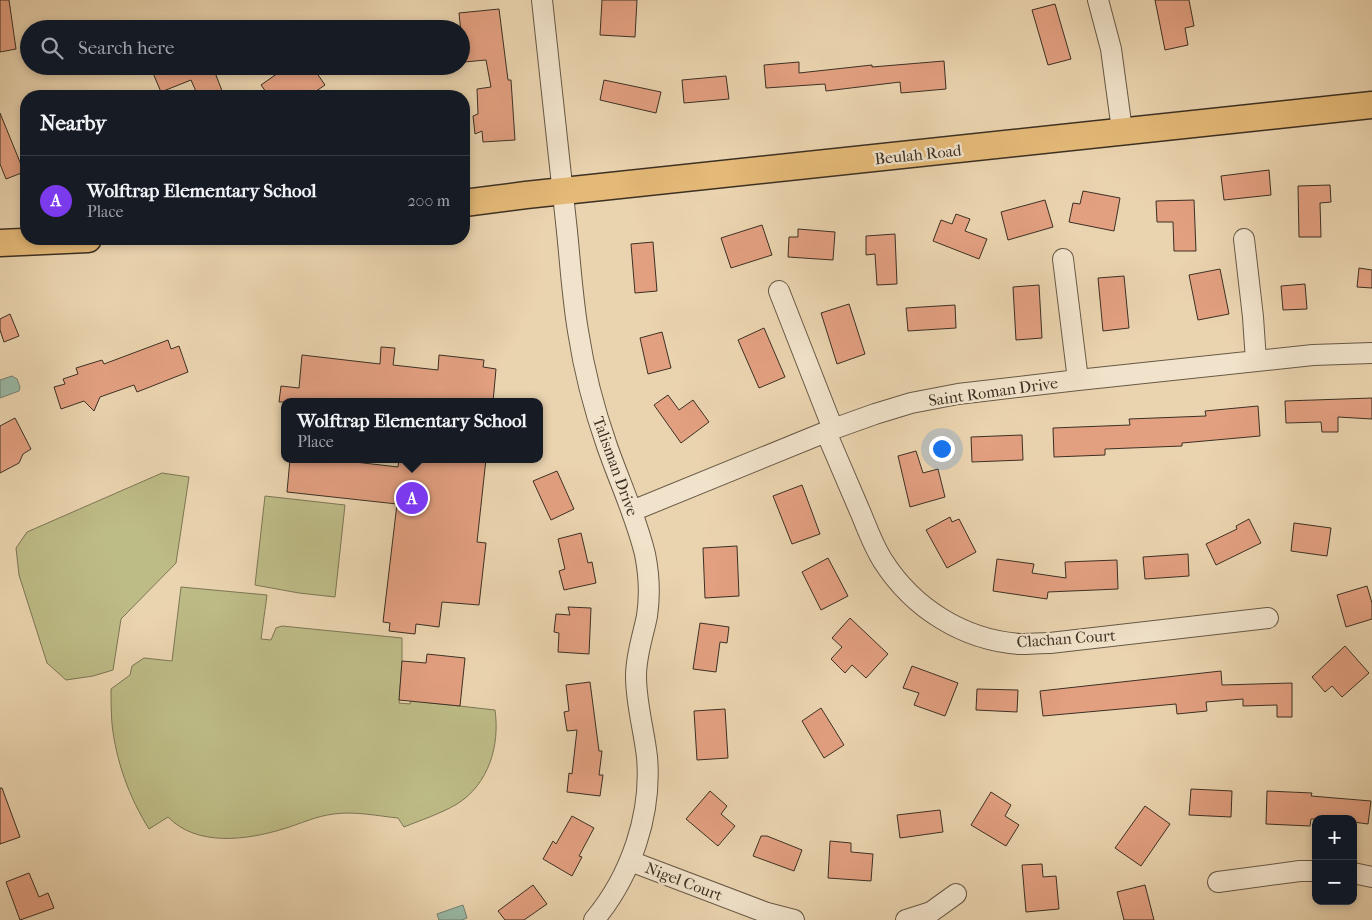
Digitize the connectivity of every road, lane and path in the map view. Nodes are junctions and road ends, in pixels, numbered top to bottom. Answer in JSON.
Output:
{"nodes":[{"id":1,"x":542,"y":0,"type":"edge"},
{"id":2,"x":1098,"y":0,"type":"edge"},
{"id":3,"x":1372,"y":104,"type":"edge"},
{"id":4,"x":1122,"y":130,"type":"junction"},
{"id":5,"x":563,"y":191,"type":"junction"},
{"id":6,"x":470,"y":202,"type":"edge"},
{"id":7,"x":1244,"y":239,"type":"dead end"},
{"id":8,"x":20,"y":242,"type":"edge"},
{"id":9,"x":0,"y":243,"type":"edge"},
{"id":10,"x":1063,"y":259,"type":"dead end"},
{"id":11,"x":779,"y":291,"type":"dead end"},
{"id":12,"x":1372,"y":353,"type":"edge"},
{"id":13,"x":1256,"y":361,"type":"junction"},
{"id":14,"x":1078,"y":380,"type":"junction"},
{"id":15,"x":830,"y":431,"type":"junction"},
{"id":16,"x":632,"y":511,"type":"junction"},
{"id":17,"x":1268,"y":618,"type":"dead end"},
{"id":18,"x":630,"y":861,"type":"junction"},
{"id":19,"x":1312,"y":871,"type":"edge"},
{"id":20,"x":1357,"y":874,"type":"edge"},
{"id":21,"x":1372,"y":877,"type":"edge"},
{"id":22,"x":1218,"y":882,"type":"dead end"},
{"id":23,"x":956,"y":894,"type":"dead end"},
{"id":24,"x":594,"y":920,"type":"edge"},
{"id":25,"x":794,"y":920,"type":"edge"},
{"id":26,"x":906,"y":920,"type":"edge"}],
"edges":[{"from":1,"to":5,"type":"street","name":"Talisman Drive"},
{"from":2,"to":4,"type":"street"},
{"from":3,"to":4,"type":"main road","name":"Beulah Road"},
{"from":4,"to":5,"type":"main road","name":"Beulah Road"},
{"from":5,"to":6,"type":"main road","name":"Beulah Road"},
{"from":5,"to":16,"type":"street","name":"Talisman Drive"},
{"from":7,"to":13,"type":"street"},
{"from":8,"to":9,"type":"main road"},
{"from":10,"to":14,"type":"street"},
{"from":11,"to":15,"type":"street","name":"Clachan Court"},
{"from":12,"to":13,"type":"street","name":"Saint Roman Drive"},
{"from":13,"to":14,"type":"street","name":"Saint Roman Drive"},
{"from":14,"to":15,"type":"street","name":"Saint Roman Drive"},
{"from":15,"to":16,"type":"street","name":"Saint Roman Drive"},
{"from":15,"to":17,"type":"street","name":"Clachan Court"},
{"from":16,"to":18,"type":"street","name":"Talisman Drive"},
{"from":18,"to":24,"type":"street","name":"Talisman Drive"},
{"from":18,"to":25,"type":"street","name":"Nigel Court"},
{"from":19,"to":22,"type":"street"},
{"from":20,"to":21,"type":"street"},
{"from":23,"to":26,"type":"street"}]}
